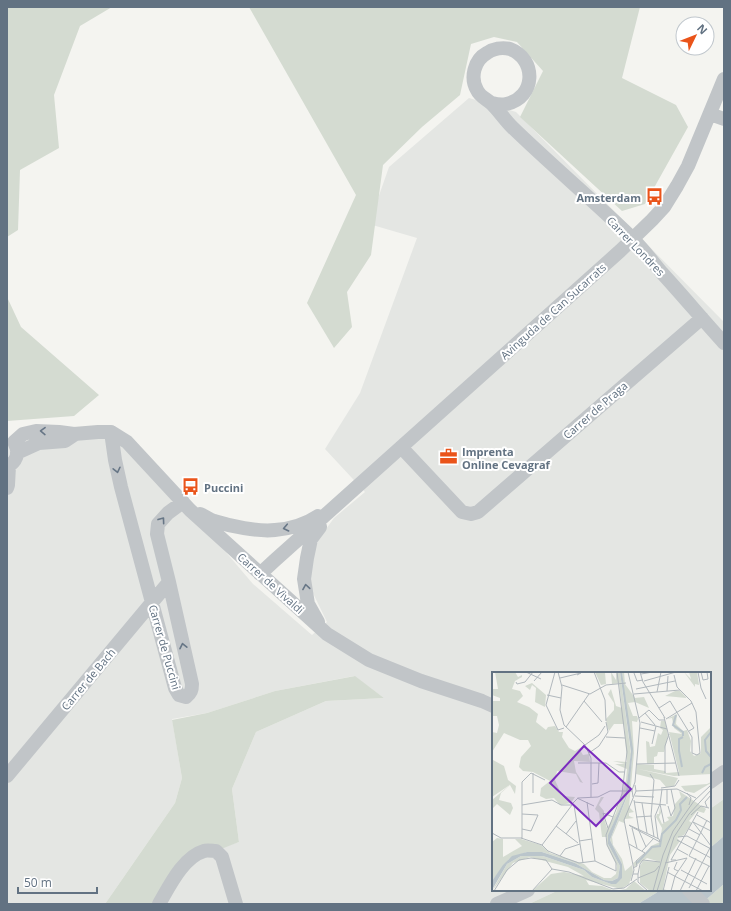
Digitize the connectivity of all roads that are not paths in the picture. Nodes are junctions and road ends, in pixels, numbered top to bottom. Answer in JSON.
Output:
{"nodes":[{"id":1,"x":724,"y":79,"type":"edge"},
{"id":2,"x":492,"y":103,"type":"junction"},
{"id":3,"x":710,"y":114,"type":"junction"},
{"id":4,"x":724,"y":119,"type":"edge"},
{"id":5,"x":633,"y":239,"type":"junction"},
{"id":6,"x":702,"y":318,"type":"junction"},
{"id":7,"x":724,"y":343,"type":"edge"},
{"id":8,"x":112,"y":432,"type":"junction"},
{"id":9,"x":13,"y":444,"type":"edge"},
{"id":10,"x":401,"y":447,"type":"junction"},
{"id":11,"x":8,"y":466,"type":"edge"},
{"id":12,"x":7,"y":488,"type":"edge"},
{"id":13,"x":187,"y":506,"type":"junction"},
{"id":14,"x":334,"y":507,"type":"junction"},
{"id":15,"x":260,"y":574,"type":"junction"},
{"id":16,"x":169,"y":582,"type":"junction"},
{"id":17,"x":152,"y":602,"type":"junction"},
{"id":18,"x":326,"y":634,"type":"junction"},
{"id":19,"x":492,"y":706,"type":"edge"},
{"id":20,"x":724,"y":772,"type":"edge"},
{"id":21,"x":7,"y":776,"type":"edge"},
{"id":22,"x":711,"y":781,"type":"edge"},
{"id":23,"x":526,"y":891,"type":"edge"},
{"id":24,"x":690,"y":891,"type":"edge"},
{"id":25,"x":702,"y":902,"type":"edge"},
{"id":26,"x":159,"y":904,"type":"edge"},
{"id":27,"x":236,"y":904,"type":"edge"},
{"id":28,"x":497,"y":904,"type":"edge"}],
"edges":[{"from":1,"to":3,"type":"street","name":"Avinguda de Can Sucarrats"},
{"from":2,"to":2,"type":"street"},
{"from":2,"to":5,"type":"street","name":"Carrer Londres"},
{"from":3,"to":4,"type":"street"},
{"from":3,"to":5,"type":"street","name":"Avinguda de Can Sucarrats"},
{"from":5,"to":6,"type":"street","name":"Carrer Londres"},
{"from":5,"to":10,"type":"street","name":"Avinguda de Can Sucarrats"},
{"from":6,"to":7,"type":"street","name":"Carrer Londres"},
{"from":6,"to":10,"type":"street","name":"Carrer de Praga"},
{"from":8,"to":9,"type":"street"},
{"from":8,"to":13,"type":"street","name":"Carrer de Vivaldi"},
{"from":8,"to":17,"type":"street","name":"Carrer de Puccini","one_way":true},
{"from":9,"to":11,"type":"street"},
{"from":10,"to":14,"type":"street","name":"Avinguda de Can Sucarrats"},
{"from":11,"to":12,"type":"street"},
{"from":14,"to":13,"type":"street","name":"Avinguda de Can Sucarrats","one_way":true},
{"from":13,"to":15,"type":"street","name":"Carrer de Vivaldi"},
{"from":16,"to":13,"type":"street","name":"Carrer de Puccini","one_way":true},
{"from":14,"to":15,"type":"street","name":"Avinguda de Can Sucarrats"},
{"from":18,"to":14,"type":"street","name":"Avinguda de Can Sucarrats","one_way":true},
{"from":15,"to":18,"type":"street","name":"Carrer de Vivaldi"},
{"from":16,"to":17,"type":"street","name":"Carrer de Bach"},
{"from":17,"to":16,"type":"street","name":"Carrer de Puccini","one_way":true},
{"from":17,"to":21,"type":"street","name":"Carrer de Bach"},
{"from":18,"to":19,"type":"street","name":"Carrer de Vivaldi"},
{"from":20,"to":22,"type":"street"},
{"from":23,"to":28,"type":"street"},
{"from":24,"to":25,"type":"street"},
{"from":26,"to":27,"type":"street"}]}
